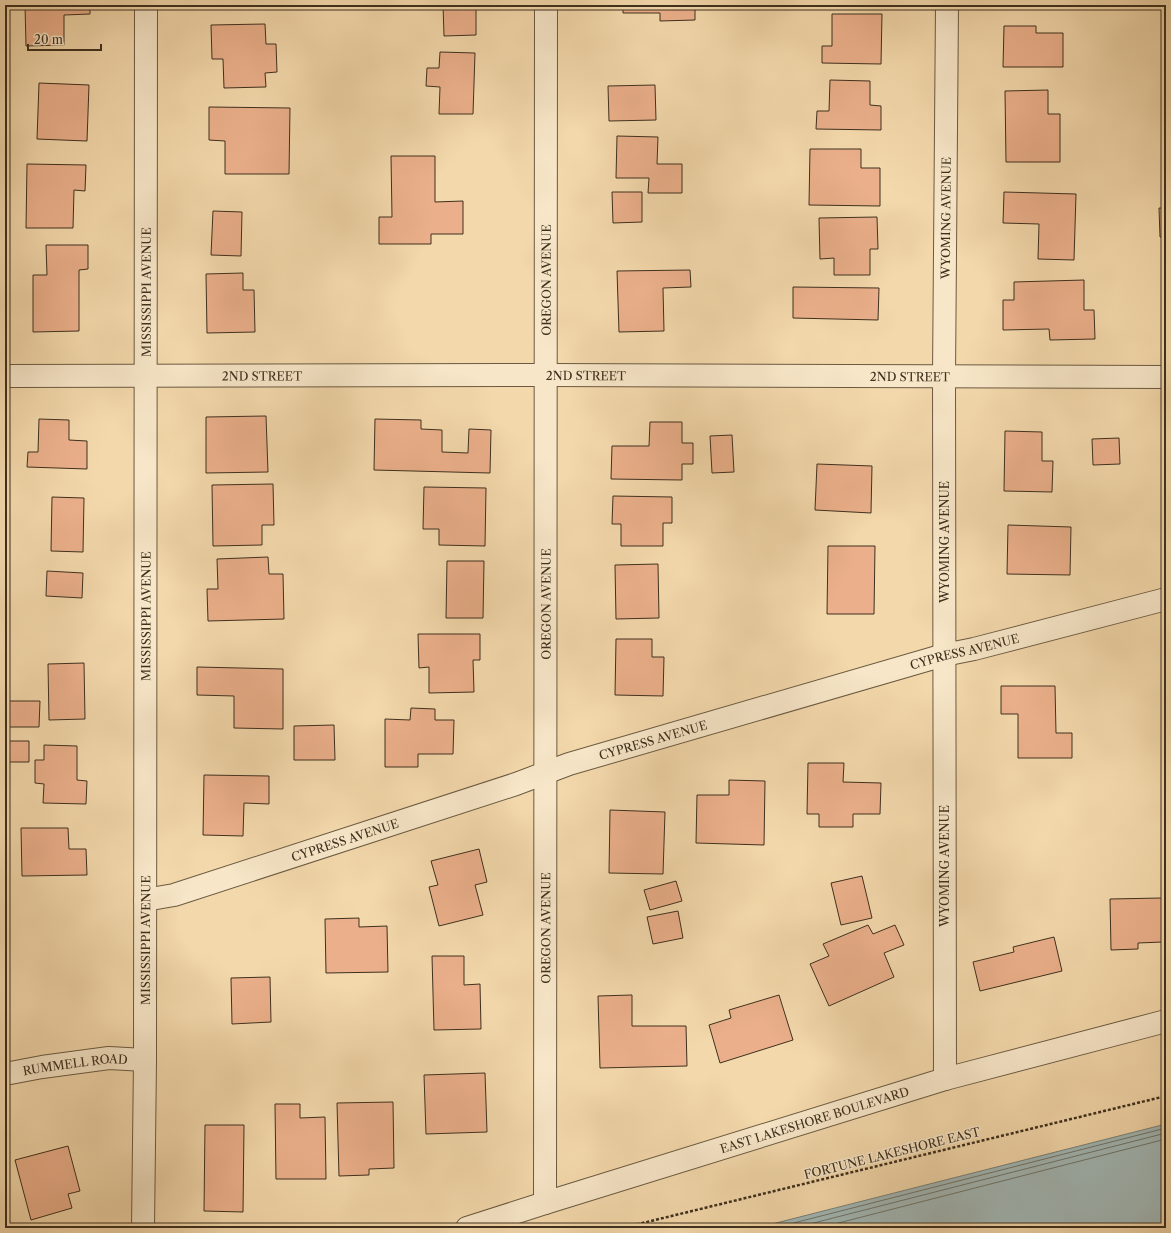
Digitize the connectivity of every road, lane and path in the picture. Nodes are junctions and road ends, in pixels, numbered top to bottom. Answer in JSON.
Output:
{"nodes":[{"id":1,"x":146,"y":5,"type":"edge"},
{"id":2,"x":546,"y":5,"type":"edge"},
{"id":3,"x":947,"y":5,"type":"edge"},
{"id":4,"x":146,"y":375,"type":"junction"},
{"id":5,"x":546,"y":375,"type":"junction"},
{"id":6,"x":5,"y":376,"type":"edge"},
{"id":7,"x":944,"y":376,"type":"junction"},
{"id":8,"x":1166,"y":377,"type":"edge"},
{"id":9,"x":1166,"y":599,"type":"edge"},
{"id":10,"x":944,"y":655,"type":"junction"},
{"id":11,"x":546,"y":773,"type":"junction"},
{"id":12,"x":145,"y":900,"type":"junction"},
{"id":13,"x":1166,"y":1021,"type":"edge"},
{"id":14,"x":145,"y":1060,"type":"junction"},
{"id":15,"x":5,"y":1074,"type":"edge"},
{"id":16,"x":945,"y":1079,"type":"junction"},
{"id":17,"x":1166,"y":1096,"type":"edge"},
{"id":18,"x":545,"y":1203,"type":"junction"},
{"id":19,"x":143,"y":1228,"type":"edge"},
{"id":20,"x":467,"y":1228,"type":"edge"},
{"id":21,"x":622,"y":1228,"type":"edge"}],
"edges":[{"from":1,"to":4,"type":"street","name":"MISSISSIPPI AVENUE"},
{"from":2,"to":5,"type":"street","name":"OREGON AVENUE"},
{"from":3,"to":7,"type":"street","name":"WYOMING AVENUE"},
{"from":4,"to":5,"type":"street","name":"2ND STREET"},
{"from":4,"to":6,"type":"street","name":"2ND STREET"},
{"from":4,"to":12,"type":"street","name":"MISSISSIPPI AVENUE"},
{"from":5,"to":7,"type":"street","name":"2ND STREET"},
{"from":5,"to":11,"type":"street","name":"OREGON AVENUE"},
{"from":7,"to":8,"type":"street","name":"2ND STREET"},
{"from":7,"to":10,"type":"street","name":"WYOMING AVENUE"},
{"from":9,"to":10,"type":"street","name":"CYPRESS AVENUE"},
{"from":10,"to":11,"type":"street","name":"CYPRESS AVENUE"},
{"from":10,"to":16,"type":"street","name":"WYOMING AVENUE"},
{"from":11,"to":12,"type":"street","name":"CYPRESS AVENUE"},
{"from":11,"to":18,"type":"street","name":"OREGON AVENUE"},
{"from":12,"to":14,"type":"street","name":"MISSISSIPPI AVENUE"},
{"from":13,"to":16,"type":"street","name":"EAST LAKESHORE BOULEVARD"},
{"from":14,"to":15,"type":"street","name":"RUMMELL ROAD"},
{"from":14,"to":19,"type":"street","name":"MISSISSIPPI AVENUE"},
{"from":16,"to":18,"type":"street","name":"EAST LAKESHORE BOULEVARD"},
{"from":17,"to":21,"type":"path","name":"FORTUNE LAKESHORE EAST"},
{"from":18,"to":20,"type":"street","name":"EAST LAKESHORE BOULEVARD"}]}
